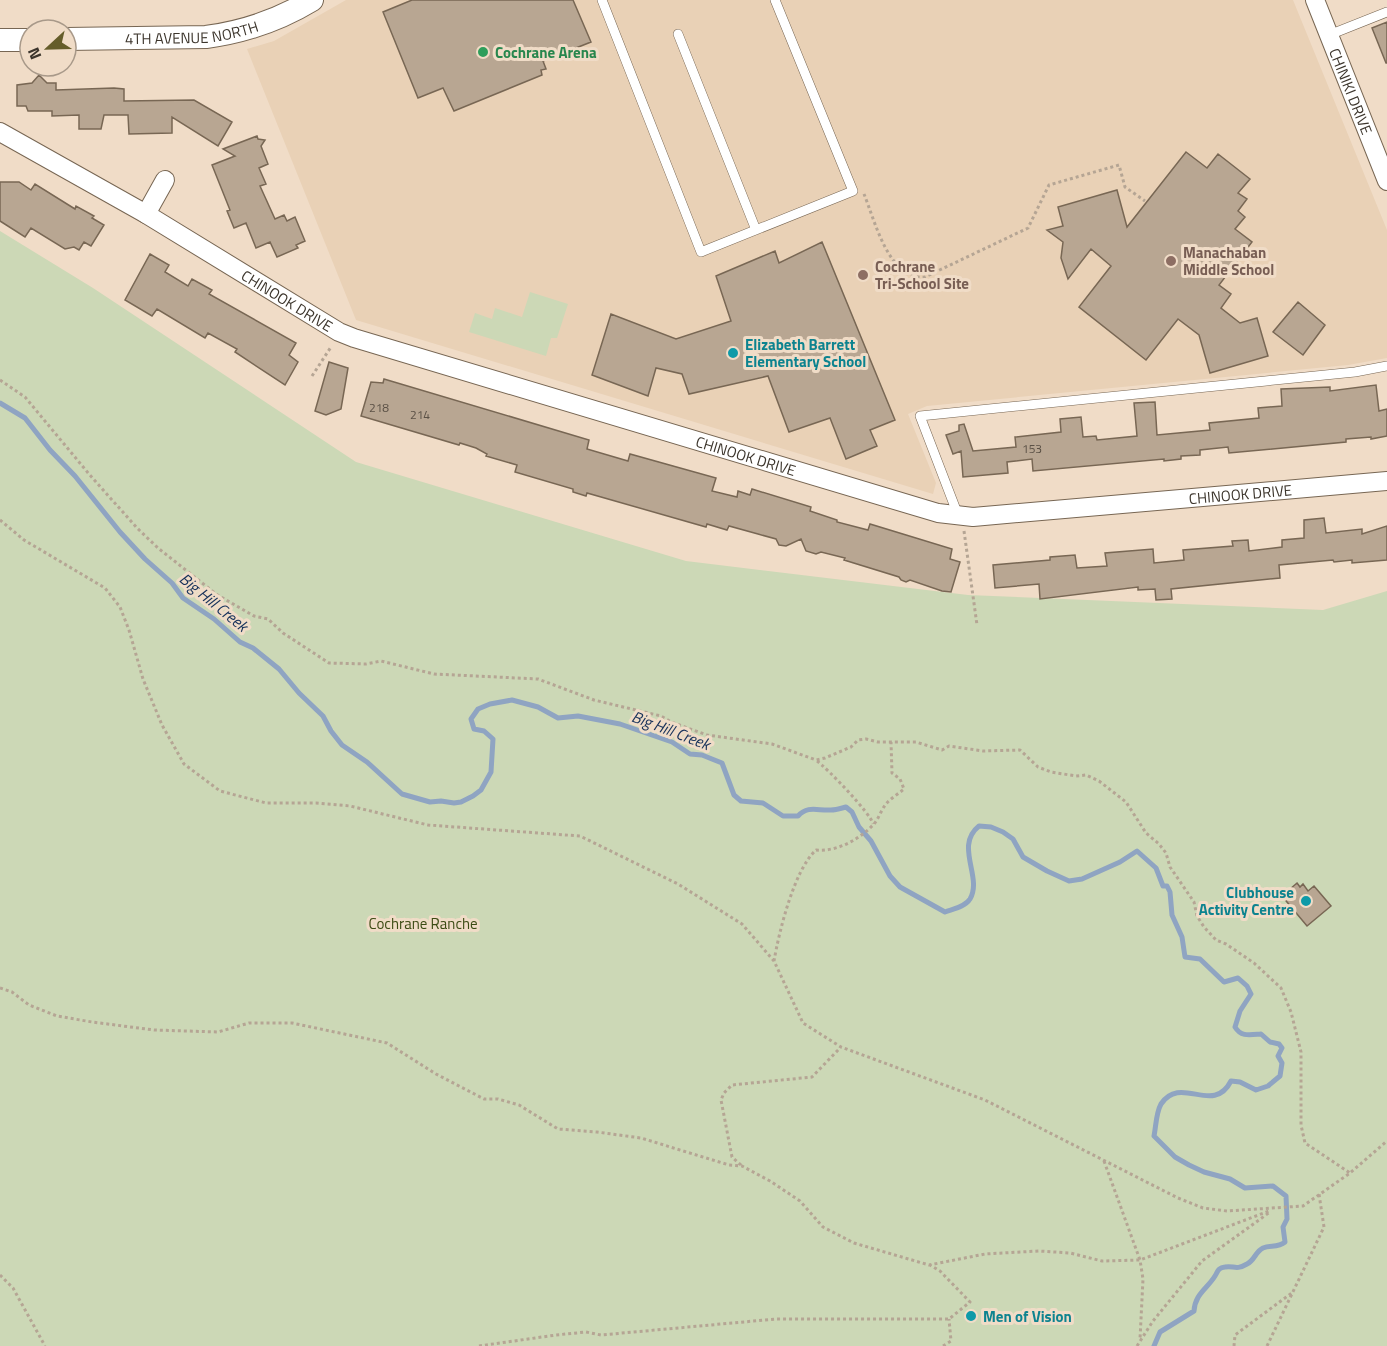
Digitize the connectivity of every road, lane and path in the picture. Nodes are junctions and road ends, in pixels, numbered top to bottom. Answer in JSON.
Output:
{"nodes":[{"id":1,"x":312,"y":0,"type":"edge"},
{"id":2,"x":602,"y":0,"type":"edge"},
{"id":3,"x":775,"y":0,"type":"edge"},
{"id":4,"x":1315,"y":0,"type":"edge"},
{"id":5,"x":1387,"y":12,"type":"edge"},
{"id":6,"x":678,"y":34,"type":"dead end"},
{"id":7,"x":1329,"y":35,"type":"junction"},
{"id":8,"x":78,"y":39,"type":"edge"},
{"id":9,"x":0,"y":40,"type":"edge"},
{"id":10,"x":18,"y":40,"type":"edge"},
{"id":11,"x":0,"y":132,"type":"edge"},
{"id":12,"x":165,"y":180,"type":"dead end"},
{"id":13,"x":1387,"y":181,"type":"edge"},
{"id":14,"x":861,"y":188,"type":"dead end"},
{"id":15,"x":1145,"y":201,"type":"dead end"},
{"id":16,"x":146,"y":214,"type":"junction"},
{"id":17,"x":756,"y":230,"type":"junction"},
{"id":18,"x":333,"y":343,"type":"dead end"},
{"id":19,"x":1387,"y":366,"type":"edge"},
{"id":20,"x":312,"y":376,"type":"dead end"},
{"id":21,"x":0,"y":380,"type":"edge"},
{"id":22,"x":1387,"y":481,"type":"edge"},
{"id":23,"x":0,"y":520,"type":"edge"},
{"id":24,"x":961,"y":523,"type":"junction"},
{"id":25,"x":976,"y":625,"type":"dead end"},
{"id":26,"x":891,"y":742,"type":"junction"},
{"id":27,"x":816,"y":760,"type":"junction"},
{"id":28,"x":873,"y":825,"type":"junction"},
{"id":29,"x":774,"y":961,"type":"junction"},
{"id":30,"x":0,"y":988,"type":"edge"},
{"id":31,"x":841,"y":1047,"type":"junction"},
{"id":32,"x":1387,"y":1142,"type":"edge"},
{"id":33,"x":1104,"y":1161,"type":"junction"},
{"id":34,"x":742,"y":1166,"type":"junction"},
{"id":35,"x":1350,"y":1173,"type":"junction"},
{"id":36,"x":1319,"y":1194,"type":"junction"},
{"id":37,"x":1274,"y":1209,"type":"junction"},
{"id":38,"x":1140,"y":1260,"type":"junction"},
{"id":39,"x":929,"y":1265,"type":"junction"},
{"id":40,"x":0,"y":1275,"type":"edge"},
{"id":41,"x":1295,"y":1291,"type":"junction"},
{"id":42,"x":949,"y":1319,"type":"junction"},
{"id":43,"x":1140,"y":1341,"type":"junction"},
{"id":44,"x":45,"y":1346,"type":"edge"},
{"id":45,"x":480,"y":1346,"type":"edge"},
{"id":46,"x":943,"y":1346,"type":"edge"},
{"id":47,"x":1137,"y":1346,"type":"edge"},
{"id":48,"x":1234,"y":1346,"type":"edge"},
{"id":49,"x":1267,"y":1346,"type":"edge"}],
"edges":[{"from":1,"to":8,"type":"street","name":"4TH AVENUE NORTH"},
{"from":2,"to":17,"type":"lane"},
{"from":3,"to":17,"type":"lane"},
{"from":4,"to":7,"type":"street","name":"CHINIKI DRIVE"},
{"from":5,"to":7,"type":"lane"},
{"from":6,"to":17,"type":"lane"},
{"from":7,"to":13,"type":"street","name":"CHINIKI DRIVE"},
{"from":9,"to":10,"type":"street"},
{"from":11,"to":16,"type":"street","name":"CHINOOK DRIVE"},
{"from":12,"to":16,"type":"street"},
{"from":14,"to":15,"type":"path"},
{"from":16,"to":24,"type":"street","name":"CHINOOK DRIVE"},
{"from":18,"to":20,"type":"path"},
{"from":19,"to":24,"type":"lane"},
{"from":21,"to":27,"type":"path"},
{"from":22,"to":24,"type":"street","name":"CHINOOK DRIVE"},
{"from":23,"to":29,"type":"path"},
{"from":24,"to":25,"type":"path"},
{"from":26,"to":27,"type":"path"},
{"from":26,"to":28,"type":"path"},
{"from":26,"to":35,"type":"path"},
{"from":27,"to":28,"type":"path"},
{"from":28,"to":29,"type":"path"},
{"from":29,"to":31,"type":"path"},
{"from":30,"to":34,"type":"path"},
{"from":31,"to":33,"type":"path"},
{"from":31,"to":34,"type":"path"},
{"from":32,"to":35,"type":"path"},
{"from":33,"to":37,"type":"path"},
{"from":33,"to":38,"type":"path"},
{"from":34,"to":39,"type":"path"},
{"from":35,"to":36,"type":"path"},
{"from":36,"to":37,"type":"path"},
{"from":36,"to":41,"type":"path"},
{"from":37,"to":38,"type":"path"},
{"from":37,"to":43,"type":"path"},
{"from":38,"to":39,"type":"path"},
{"from":38,"to":43,"type":"path"},
{"from":39,"to":42,"type":"path"},
{"from":40,"to":44,"type":"path"},
{"from":41,"to":48,"type":"path"},
{"from":41,"to":49,"type":"path"},
{"from":42,"to":45,"type":"path"},
{"from":42,"to":46,"type":"path"},
{"from":43,"to":47,"type":"path"}]}
